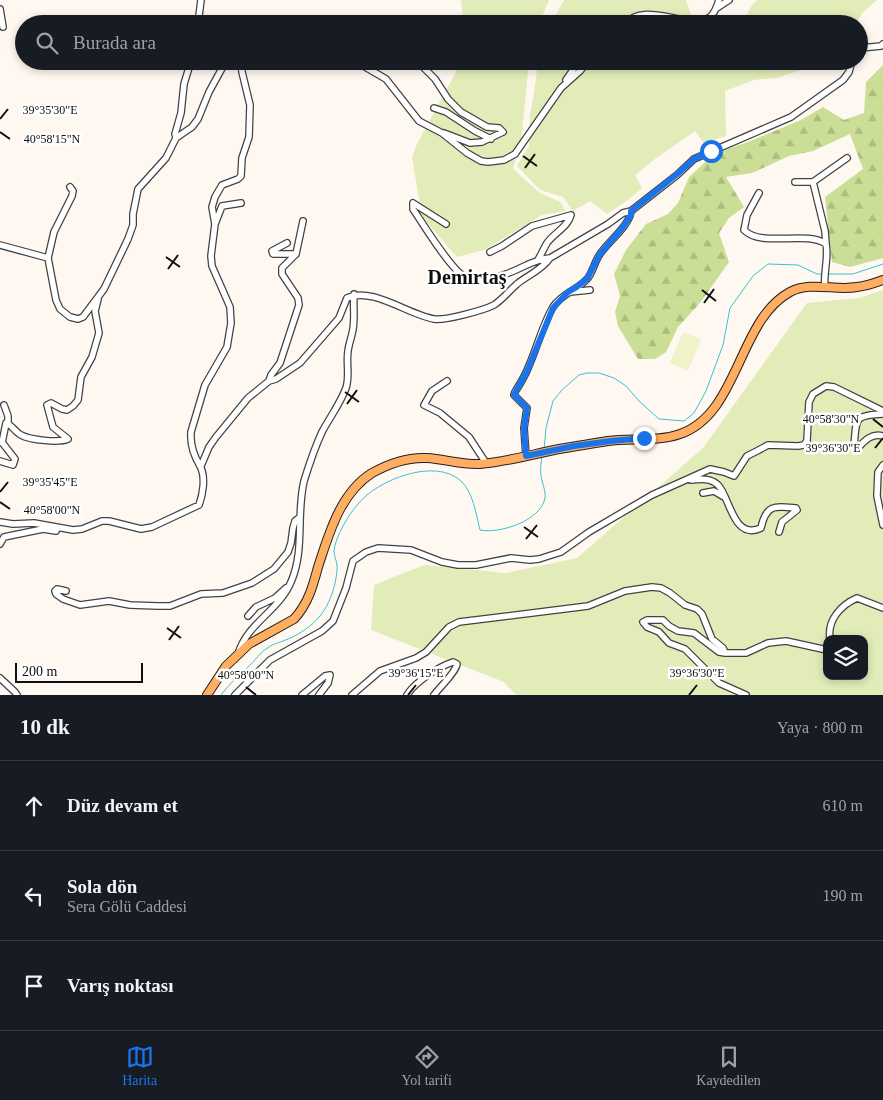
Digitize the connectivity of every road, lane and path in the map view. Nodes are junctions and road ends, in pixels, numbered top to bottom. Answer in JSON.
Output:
{"nodes":[{"id":1,"x":201,"y":0,"type":"edge"},
{"id":2,"x":720,"y":0,"type":"edge"},
{"id":3,"x":729,"y":0,"type":"edge"},
{"id":4,"x":717,"y":8,"type":"junction"},
{"id":5,"x":0,"y":9,"type":"edge"},
{"id":6,"x":199,"y":15,"type":"edge"},
{"id":7,"x":638,"y":15,"type":"edge"},
{"id":8,"x":663,"y":15,"type":"edge"},
{"id":9,"x":712,"y":15,"type":"edge"},
{"id":10,"x":3,"y":27,"type":"dead end"},
{"id":11,"x":883,"y":44,"type":"edge"},
{"id":12,"x":868,"y":47,"type":"edge"},
{"id":13,"x":188,"y":70,"type":"edge"},
{"id":14,"x":221,"y":70,"type":"edge"},
{"id":15,"x":242,"y":70,"type":"edge"},
{"id":16,"x":371,"y":70,"type":"edge"},
{"id":17,"x":426,"y":70,"type":"edge"},
{"id":18,"x":573,"y":70,"type":"edge"},
{"id":19,"x":581,"y":70,"type":"edge"},
{"id":20,"x":850,"y":70,"type":"edge"},
{"id":21,"x":561,"y":88,"type":"junction"},
{"id":22,"x":434,"y":108,"type":"dead end"},
{"id":23,"x":442,"y":133,"type":"junction"},
{"id":24,"x":176,"y":138,"type":"junction"},
{"id":25,"x":491,"y":139,"type":"junction"},
{"id":26,"x":848,"y":158,"type":"dead end"},
{"id":27,"x":795,"y":182,"type":"dead end"},
{"id":28,"x":812,"y":182,"type":"junction"},
{"id":29,"x":70,"y":187,"type":"dead end"},
{"id":30,"x":759,"y":193,"type":"dead end"},
{"id":31,"x":241,"y":203,"type":"dead end"},
{"id":32,"x":631,"y":211,"type":"junction"},
{"id":33,"x":304,"y":221,"type":"dead end"},
{"id":34,"x":215,"y":224,"type":"junction"},
{"id":35,"x":446,"y":224,"type":"dead end"},
{"id":36,"x":287,"y":243,"type":"dead end"},
{"id":37,"x":826,"y":244,"type":"junction"},
{"id":38,"x":0,"y":245,"type":"edge"},
{"id":39,"x":490,"y":252,"type":"dead end"},
{"id":40,"x":296,"y":254,"type":"junction"},
{"id":41,"x":48,"y":258,"type":"junction"},
{"id":42,"x":539,"y":258,"type":"junction"},
{"id":43,"x":550,"y":258,"type":"junction"},
{"id":44,"x":883,"y":280,"type":"edge"},
{"id":45,"x":825,"y":284,"type":"junction"},
{"id":46,"x":590,"y":290,"type":"dead end"},
{"id":47,"x":568,"y":292,"type":"junction"},
{"id":48,"x":354,"y":294,"type":"junction"},
{"id":49,"x":98,"y":297,"type":"junction"},
{"id":50,"x":269,"y":380,"type":"junction"},
{"id":51,"x":448,"y":381,"type":"dead end"},
{"id":52,"x":4,"y":405,"type":"dead end"},
{"id":53,"x":883,"y":413,"type":"edge"},
{"id":54,"x":8,"y":423,"type":"junction"},
{"id":55,"x":883,"y":436,"type":"edge"},
{"id":56,"x":1,"y":442,"type":"edge"},
{"id":57,"x":526,"y":456,"type":"junction"},
{"id":58,"x":0,"y":461,"type":"edge"},
{"id":59,"x":486,"y":463,"type":"junction"},
{"id":60,"x":883,"y":465,"type":"edge"},
{"id":61,"x":200,"y":466,"type":"junction"},
{"id":62,"x":687,"y":480,"type":"junction"},
{"id":63,"x":703,"y":493,"type":"dead end"},
{"id":64,"x":725,"y":499,"type":"junction"},
{"id":65,"x":798,"y":516,"type":"dead end"},
{"id":66,"x":299,"y":518,"type":"junction"},
{"id":67,"x":786,"y":519,"type":"junction"},
{"id":68,"x":0,"y":522,"type":"edge"},
{"id":69,"x":883,"y":524,"type":"edge"},
{"id":70,"x":82,"y":529,"type":"junction"},
{"id":71,"x":779,"y":532,"type":"dead end"},
{"id":72,"x":0,"y":544,"type":"edge"},
{"id":73,"x":291,"y":583,"type":"junction"},
{"id":74,"x":66,"y":591,"type":"dead end"},
{"id":75,"x":883,"y":608,"type":"edge"},
{"id":76,"x":248,"y":616,"type":"dead end"},
{"id":77,"x":829,"y":635,"type":"edge"},
{"id":78,"x":823,"y":649,"type":"edge"},
{"id":79,"x":725,"y":653,"type":"junction"},
{"id":80,"x":238,"y":654,"type":"junction"},
{"id":81,"x":0,"y":678,"type":"edge"},
{"id":82,"x":17,"y":695,"type":"edge"},
{"id":83,"x":207,"y":695,"type":"edge"},
{"id":84,"x":235,"y":695,"type":"edge"},
{"id":85,"x":302,"y":695,"type":"edge"},
{"id":86,"x":319,"y":695,"type":"edge"},
{"id":87,"x":352,"y":695,"type":"edge"},
{"id":88,"x":407,"y":695,"type":"edge"},
{"id":89,"x":434,"y":695,"type":"edge"},
{"id":90,"x":746,"y":695,"type":"edge"}],
"edges":[{"from":1,"to":6,"type":"street"},
{"from":2,"to":4,"type":"street"},
{"from":3,"to":4,"type":"street"},
{"from":4,"to":9,"type":"street"},
{"from":5,"to":10,"type":"street"},
{"from":7,"to":8,"type":"street"},
{"from":11,"to":12,"type":"street"},
{"from":13,"to":24,"type":"street"},
{"from":14,"to":24,"type":"street"},
{"from":15,"to":34,"type":"street"},
{"from":16,"to":23,"type":"street"},
{"from":17,"to":25,"type":"street"},
{"from":18,"to":21,"type":"street"},
{"from":19,"to":21,"type":"street"},
{"from":20,"to":32,"type":"street"},
{"from":21,"to":23,"type":"street"},
{"from":22,"to":25,"type":"street"},
{"from":23,"to":25,"type":"street"},
{"from":24,"to":49,"type":"street"},
{"from":26,"to":28,"type":"street"},
{"from":27,"to":28,"type":"street"},
{"from":28,"to":37,"type":"street"},
{"from":29,"to":41,"type":"street"},
{"from":30,"to":37,"type":"street"},
{"from":31,"to":34,"type":"street"},
{"from":32,"to":43,"type":"street"},
{"from":32,"to":47,"type":"street"},
{"from":33,"to":40,"type":"street"},
{"from":34,"to":61,"type":"street"},
{"from":35,"to":42,"type":"street"},
{"from":36,"to":40,"type":"street"},
{"from":37,"to":45,"type":"street"},
{"from":38,"to":41,"type":"street"},
{"from":39,"to":42,"type":"street"},
{"from":40,"to":50,"type":"street"},
{"from":41,"to":49,"type":"street"},
{"from":42,"to":43,"type":"street"},
{"from":43,"to":48,"type":"street"},
{"from":44,"to":45,"type":"main road"},
{"from":45,"to":57,"type":"main road"},
{"from":46,"to":47,"type":"street"},
{"from":47,"to":57,"type":"street"},
{"from":48,"to":50,"type":"street"},
{"from":48,"to":66,"type":"street"},
{"from":49,"to":54,"type":"street"},
{"from":50,"to":61,"type":"street"},
{"from":51,"to":59,"type":"street"},
{"from":52,"to":54,"type":"street"},
{"from":53,"to":55,"type":"street"},
{"from":53,"to":62,"type":"street"},
{"from":54,"to":56,"type":"street"},
{"from":56,"to":58,"type":"street"},
{"from":57,"to":59,"type":"main road"},
{"from":59,"to":80,"type":"main road"},
{"from":60,"to":69,"type":"street"},
{"from":61,"to":70,"type":"street"},
{"from":62,"to":64,"type":"street"},
{"from":62,"to":84,"type":"street"},
{"from":63,"to":64,"type":"street"},
{"from":64,"to":67,"type":"street"},
{"from":65,"to":67,"type":"street"},
{"from":66,"to":73,"type":"street"},
{"from":66,"to":74,"type":"street"},
{"from":67,"to":71,"type":"street"},
{"from":68,"to":70,"type":"street"},
{"from":70,"to":72,"type":"street"},
{"from":73,"to":76,"type":"street"},
{"from":73,"to":80,"type":"street"},
{"from":75,"to":77,"type":"street"},
{"from":78,"to":79,"type":"street"},
{"from":79,"to":87,"type":"street"},
{"from":79,"to":90,"type":"street"},
{"from":80,"to":83,"type":"main road"},
{"from":81,"to":82,"type":"street"},
{"from":85,"to":86,"type":"street"},
{"from":88,"to":89,"type":"street"}]}
